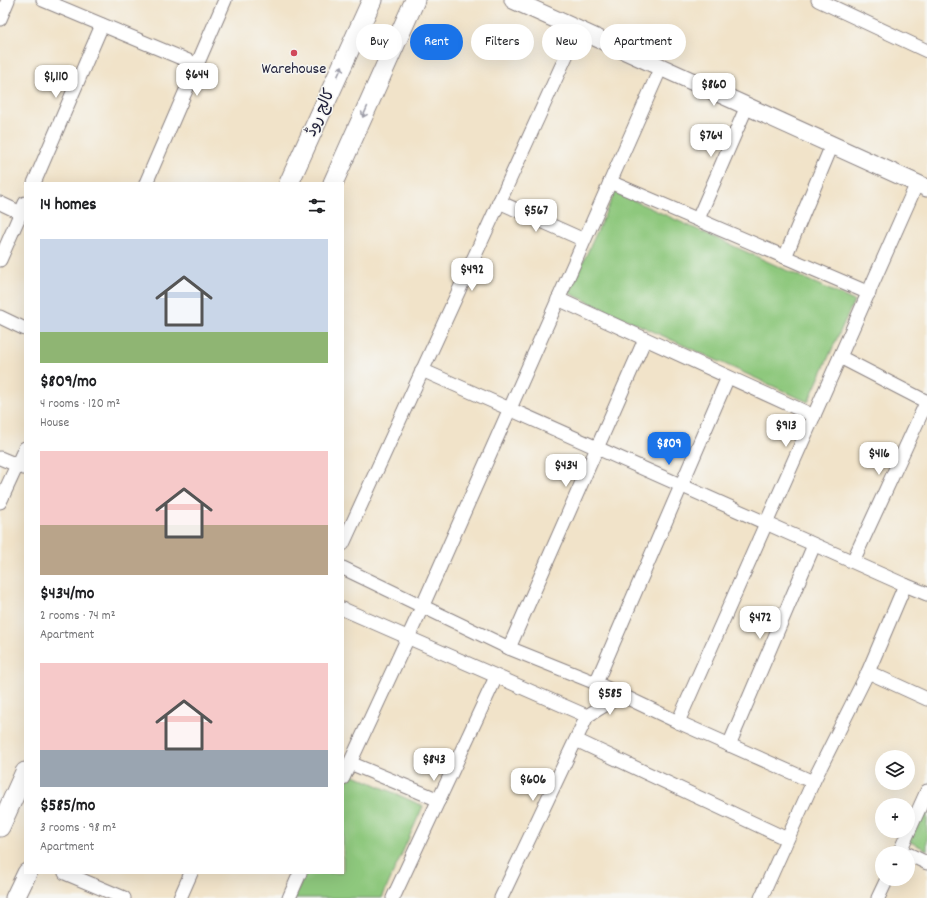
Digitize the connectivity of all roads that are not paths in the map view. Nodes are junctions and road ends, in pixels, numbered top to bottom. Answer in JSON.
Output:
{"nodes":[{"id":1,"x":8,"y":0,"type":"edge"},
{"id":2,"x":43,"y":0,"type":"edge"},
{"id":3,"x":225,"y":0,"type":"edge"},
{"id":4,"x":372,"y":0,"type":"edge"},
{"id":5,"x":415,"y":0,"type":"edge"},
{"id":6,"x":513,"y":0,"type":"edge"},
{"id":7,"x":818,"y":0,"type":"edge"},
{"id":8,"x":0,"y":19,"type":"edge"},
{"id":9,"x":565,"y":24,"type":"edge"},
{"id":10,"x":102,"y":25,"type":"junction"},
{"id":11,"x":592,"y":36,"type":"edge"},
{"id":12,"x":927,"y":51,"type":"edge"},
{"id":13,"x":564,"y":60,"type":"edge"},
{"id":14,"x":198,"y":65,"type":"junction"},
{"id":15,"x":661,"y":67,"type":"junction"},
{"id":16,"x":747,"y":106,"type":"junction"},
{"id":17,"x":832,"y":145,"type":"junction"},
{"id":18,"x":34,"y":182,"type":"edge"},
{"id":19,"x":146,"y":182,"type":"edge"},
{"id":20,"x":289,"y":182,"type":"edge"},
{"id":21,"x":333,"y":182,"type":"edge"},
{"id":22,"x":610,"y":182,"type":"junction"},
{"id":23,"x":922,"y":186,"type":"edge"},
{"id":24,"x":499,"y":202,"type":"junction"},
{"id":25,"x":0,"y":203,"type":"edge"},
{"id":26,"x":23,"y":208,"type":"edge"},
{"id":27,"x":698,"y":219,"type":"junction"},
{"id":28,"x":584,"y":240,"type":"junction"},
{"id":29,"x":785,"y":257,"type":"junction"},
{"id":30,"x":0,"y":260,"type":"edge"},
{"id":31,"x":869,"y":292,"type":"junction"},
{"id":32,"x":558,"y":299,"type":"junction"},
{"id":33,"x":0,"y":318,"type":"edge"},
{"id":34,"x":24,"y":329,"type":"edge"},
{"id":35,"x":645,"y":339,"type":"junction"},
{"id":36,"x":840,"y":357,"type":"junction"},
{"id":37,"x":422,"y":370,"type":"junction"},
{"id":38,"x":728,"y":377,"type":"junction"},
{"id":39,"x":927,"y":402,"type":"edge"},
{"id":40,"x":509,"y":409,"type":"junction"},
{"id":41,"x":814,"y":416,"type":"junction"},
{"id":42,"x":597,"y":448,"type":"junction"},
{"id":43,"x":24,"y":453,"type":"edge"},
{"id":44,"x":0,"y":458,"type":"edge"},
{"id":45,"x":21,"y":467,"type":"edge"},
{"id":46,"x":681,"y":485,"type":"junction"},
{"id":47,"x":0,"y":502,"type":"edge"},
{"id":48,"x":766,"y":524,"type":"junction"},
{"id":49,"x":344,"y":542,"type":"edge"},
{"id":50,"x":814,"y":545,"type":"junction"},
{"id":51,"x":853,"y":561,"type":"junction"},
{"id":52,"x":344,"y":568,"type":"edge"},
{"id":53,"x":905,"y":585,"type":"junction"},
{"id":54,"x":927,"y":594,"type":"edge"},
{"id":55,"x":423,"y":605,"type":"junction"},
{"id":56,"x":344,"y":609,"type":"edge"},
{"id":57,"x":408,"y":638,"type":"junction"},
{"id":58,"x":509,"y":648,"type":"junction"},
{"id":59,"x":868,"y":672,"type":"junction"},
{"id":60,"x":496,"y":677,"type":"junction"},
{"id":61,"x":596,"y":683,"type":"junction"},
{"id":62,"x":621,"y":695,"type":"junction"},
{"id":63,"x":927,"y":699,"type":"edge"},
{"id":64,"x":587,"y":716,"type":"junction"},
{"id":65,"x":678,"y":722,"type":"junction"},
{"id":66,"x":576,"y":740,"type":"junction"},
{"id":67,"x":729,"y":745,"type":"junction"},
{"id":68,"x":350,"y":764,"type":"junction"},
{"id":69,"x":24,"y":774,"type":"edge"},
{"id":70,"x":344,"y":776,"type":"edge"},
{"id":71,"x":813,"y":782,"type":"junction"},
{"id":72,"x":927,"y":791,"type":"edge"},
{"id":73,"x":439,"y":800,"type":"junction"},
{"id":74,"x":0,"y":828,"type":"edge"},
{"id":75,"x":787,"y":839,"type":"junction"},
{"id":76,"x":906,"y":846,"type":"edge"},
{"id":77,"x":915,"y":858,"type":"edge"},
{"id":78,"x":927,"y":863,"type":"edge"},
{"id":79,"x":27,"y":874,"type":"edge"},
{"id":80,"x":67,"y":874,"type":"edge"},
{"id":81,"x":191,"y":874,"type":"edge"},
{"id":82,"x":300,"y":874,"type":"edge"},
{"id":83,"x":884,"y":886,"type":"edge"},
{"id":84,"x":15,"y":898,"type":"edge"},
{"id":85,"x":124,"y":898,"type":"edge"},
{"id":86,"x":180,"y":898,"type":"edge"},
{"id":87,"x":289,"y":898,"type":"edge"},
{"id":88,"x":393,"y":898,"type":"edge"},
{"id":89,"x":501,"y":898,"type":"edge"},
{"id":90,"x":761,"y":898,"type":"edge"},
{"id":91,"x":878,"y":898,"type":"edge"}],
"edges":[{"from":1,"to":8,"type":"street"},
{"from":2,"to":10,"type":"street"},
{"from":3,"to":14,"type":"street"},
{"from":20,"to":4,"type":"main road","name":"کالج روڈ","one_way":true},
{"from":5,"to":21,"type":"main road","one_way":true},
{"from":6,"to":9,"type":"street"},
{"from":7,"to":12,"type":"street"},
{"from":10,"to":14,"type":"street"},
{"from":10,"to":18,"type":"street"},
{"from":11,"to":15,"type":"street"},
{"from":13,"to":24,"type":"street"},
{"from":14,"to":19,"type":"street"},
{"from":15,"to":16,"type":"street"},
{"from":15,"to":22,"type":"street"},
{"from":16,"to":17,"type":"street"},
{"from":16,"to":27,"type":"street"},
{"from":17,"to":23,"type":"street"},
{"from":17,"to":29,"type":"street"},
{"from":22,"to":27,"type":"street"},
{"from":22,"to":28,"type":"street"},
{"from":23,"to":31,"type":"street"},
{"from":24,"to":28,"type":"street"},
{"from":24,"to":37,"type":"street"},
{"from":25,"to":26,"type":"street"},
{"from":26,"to":30,"type":"street"},
{"from":27,"to":29,"type":"street"},
{"from":28,"to":32,"type":"street"},
{"from":29,"to":31,"type":"street"},
{"from":31,"to":36,"type":"street"},
{"from":32,"to":35,"type":"street"},
{"from":32,"to":40,"type":"street"},
{"from":33,"to":34,"type":"street"},
{"from":35,"to":38,"type":"street"},
{"from":35,"to":42,"type":"street"},
{"from":36,"to":39,"type":"street"},
{"from":36,"to":41,"type":"street"},
{"from":37,"to":40,"type":"street"},
{"from":37,"to":49,"type":"street"},
{"from":38,"to":41,"type":"street"},
{"from":38,"to":46,"type":"street"},
{"from":39,"to":51,"type":"street"},
{"from":40,"to":42,"type":"street"},
{"from":40,"to":55,"type":"street"},
{"from":41,"to":48,"type":"street"},
{"from":42,"to":46,"type":"street"},
{"from":42,"to":58,"type":"street"},
{"from":43,"to":45,"type":"street"},
{"from":44,"to":45,"type":"street"},
{"from":45,"to":47,"type":"street"},
{"from":46,"to":48,"type":"street"},
{"from":46,"to":61,"type":"street"},
{"from":48,"to":50,"type":"street"},
{"from":48,"to":65,"type":"street"},
{"from":50,"to":51,"type":"street"},
{"from":50,"to":67,"type":"street"},
{"from":51,"to":53,"type":"street"},
{"from":52,"to":55,"type":"street"},
{"from":53,"to":54,"type":"street"},
{"from":53,"to":59,"type":"street"},
{"from":55,"to":57,"type":"street"},
{"from":55,"to":58,"type":"street"},
{"from":56,"to":57,"type":"street"},
{"from":57,"to":60,"type":"street"},
{"from":57,"to":68,"type":"street"},
{"from":58,"to":61,"type":"street"},
{"from":59,"to":63,"type":"street"},
{"from":59,"to":71,"type":"street"},
{"from":60,"to":64,"type":"street"},
{"from":60,"to":73,"type":"street"},
{"from":61,"to":62,"type":"street"},
{"from":62,"to":64,"type":"street"},
{"from":62,"to":65,"type":"street"},
{"from":64,"to":66,"type":"street"},
{"from":65,"to":67,"type":"street"},
{"from":66,"to":75,"type":"street"},
{"from":66,"to":89,"type":"street"},
{"from":67,"to":71,"type":"street"},
{"from":68,"to":70,"type":"street"},
{"from":68,"to":73,"type":"street"},
{"from":69,"to":74,"type":"main road"},
{"from":71,"to":75,"type":"street"},
{"from":72,"to":76,"type":"street"},
{"from":73,"to":88,"type":"street"},
{"from":75,"to":90,"type":"street"},
{"from":77,"to":78,"type":"street"},
{"from":79,"to":84,"type":"main road"},
{"from":80,"to":85,"type":"street"},
{"from":81,"to":86,"type":"street"},
{"from":82,"to":87,"type":"street"},
{"from":83,"to":91,"type":"street"}]}
